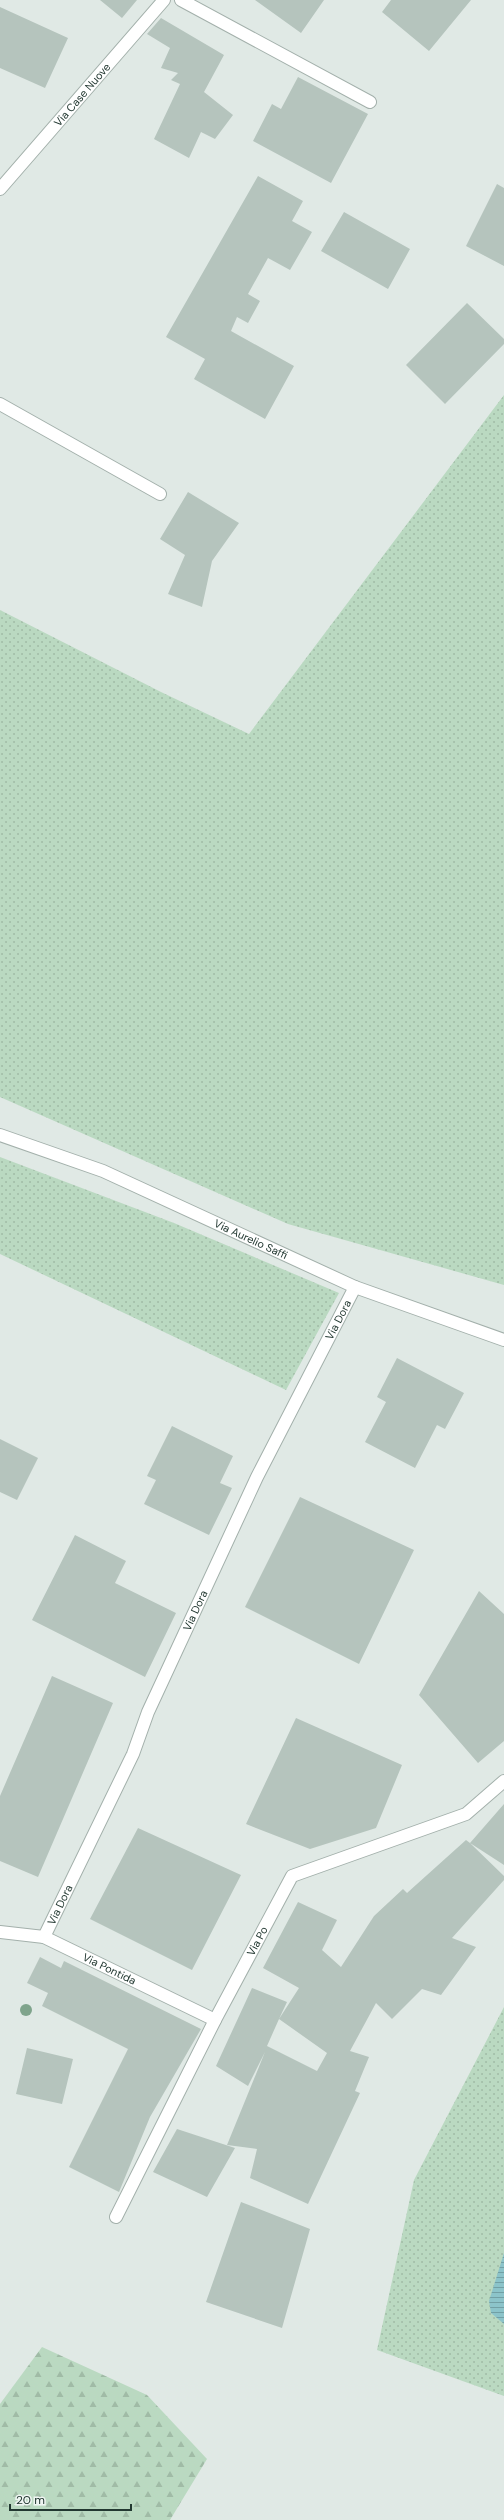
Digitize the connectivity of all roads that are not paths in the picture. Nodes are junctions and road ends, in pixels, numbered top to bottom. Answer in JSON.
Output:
{"nodes":[{"id":1,"x":164,"y":0,"type":"edge"},
{"id":2,"x":181,"y":0,"type":"edge"},
{"id":3,"x":370,"y":102,"type":"dead end"},
{"id":4,"x":0,"y":188,"type":"edge"},
{"id":5,"x":0,"y":404,"type":"edge"},
{"id":6,"x":160,"y":494,"type":"dead end"},
{"id":7,"x":0,"y":1135,"type":"edge"},
{"id":8,"x":355,"y":1287,"type":"junction"},
{"id":9,"x":504,"y":1340,"type":"edge"},
{"id":10,"x":504,"y":1781,"type":"edge"},
{"id":11,"x":0,"y":1932,"type":"edge"},
{"id":12,"x":44,"y":1937,"type":"junction"},
{"id":13,"x":215,"y":2020,"type":"junction"},
{"id":14,"x":116,"y":2218,"type":"dead end"}],
"edges":[{"from":1,"to":4,"type":"street","name":"Via Case Nuove"},
{"from":2,"to":3,"type":"street"},
{"from":5,"to":6,"type":"street"},
{"from":7,"to":8,"type":"street","name":"Via Aurelio Saffi"},
{"from":8,"to":9,"type":"street","name":"Via Aurelio Saffi"},
{"from":8,"to":12,"type":"street","name":"Via Dora"},
{"from":10,"to":13,"type":"street","name":"Via Po"},
{"from":11,"to":12,"type":"street","name":"Via Pontida"},
{"from":12,"to":13,"type":"street","name":"Via Pontida"},
{"from":13,"to":14,"type":"street","name":"Via Po"}]}
